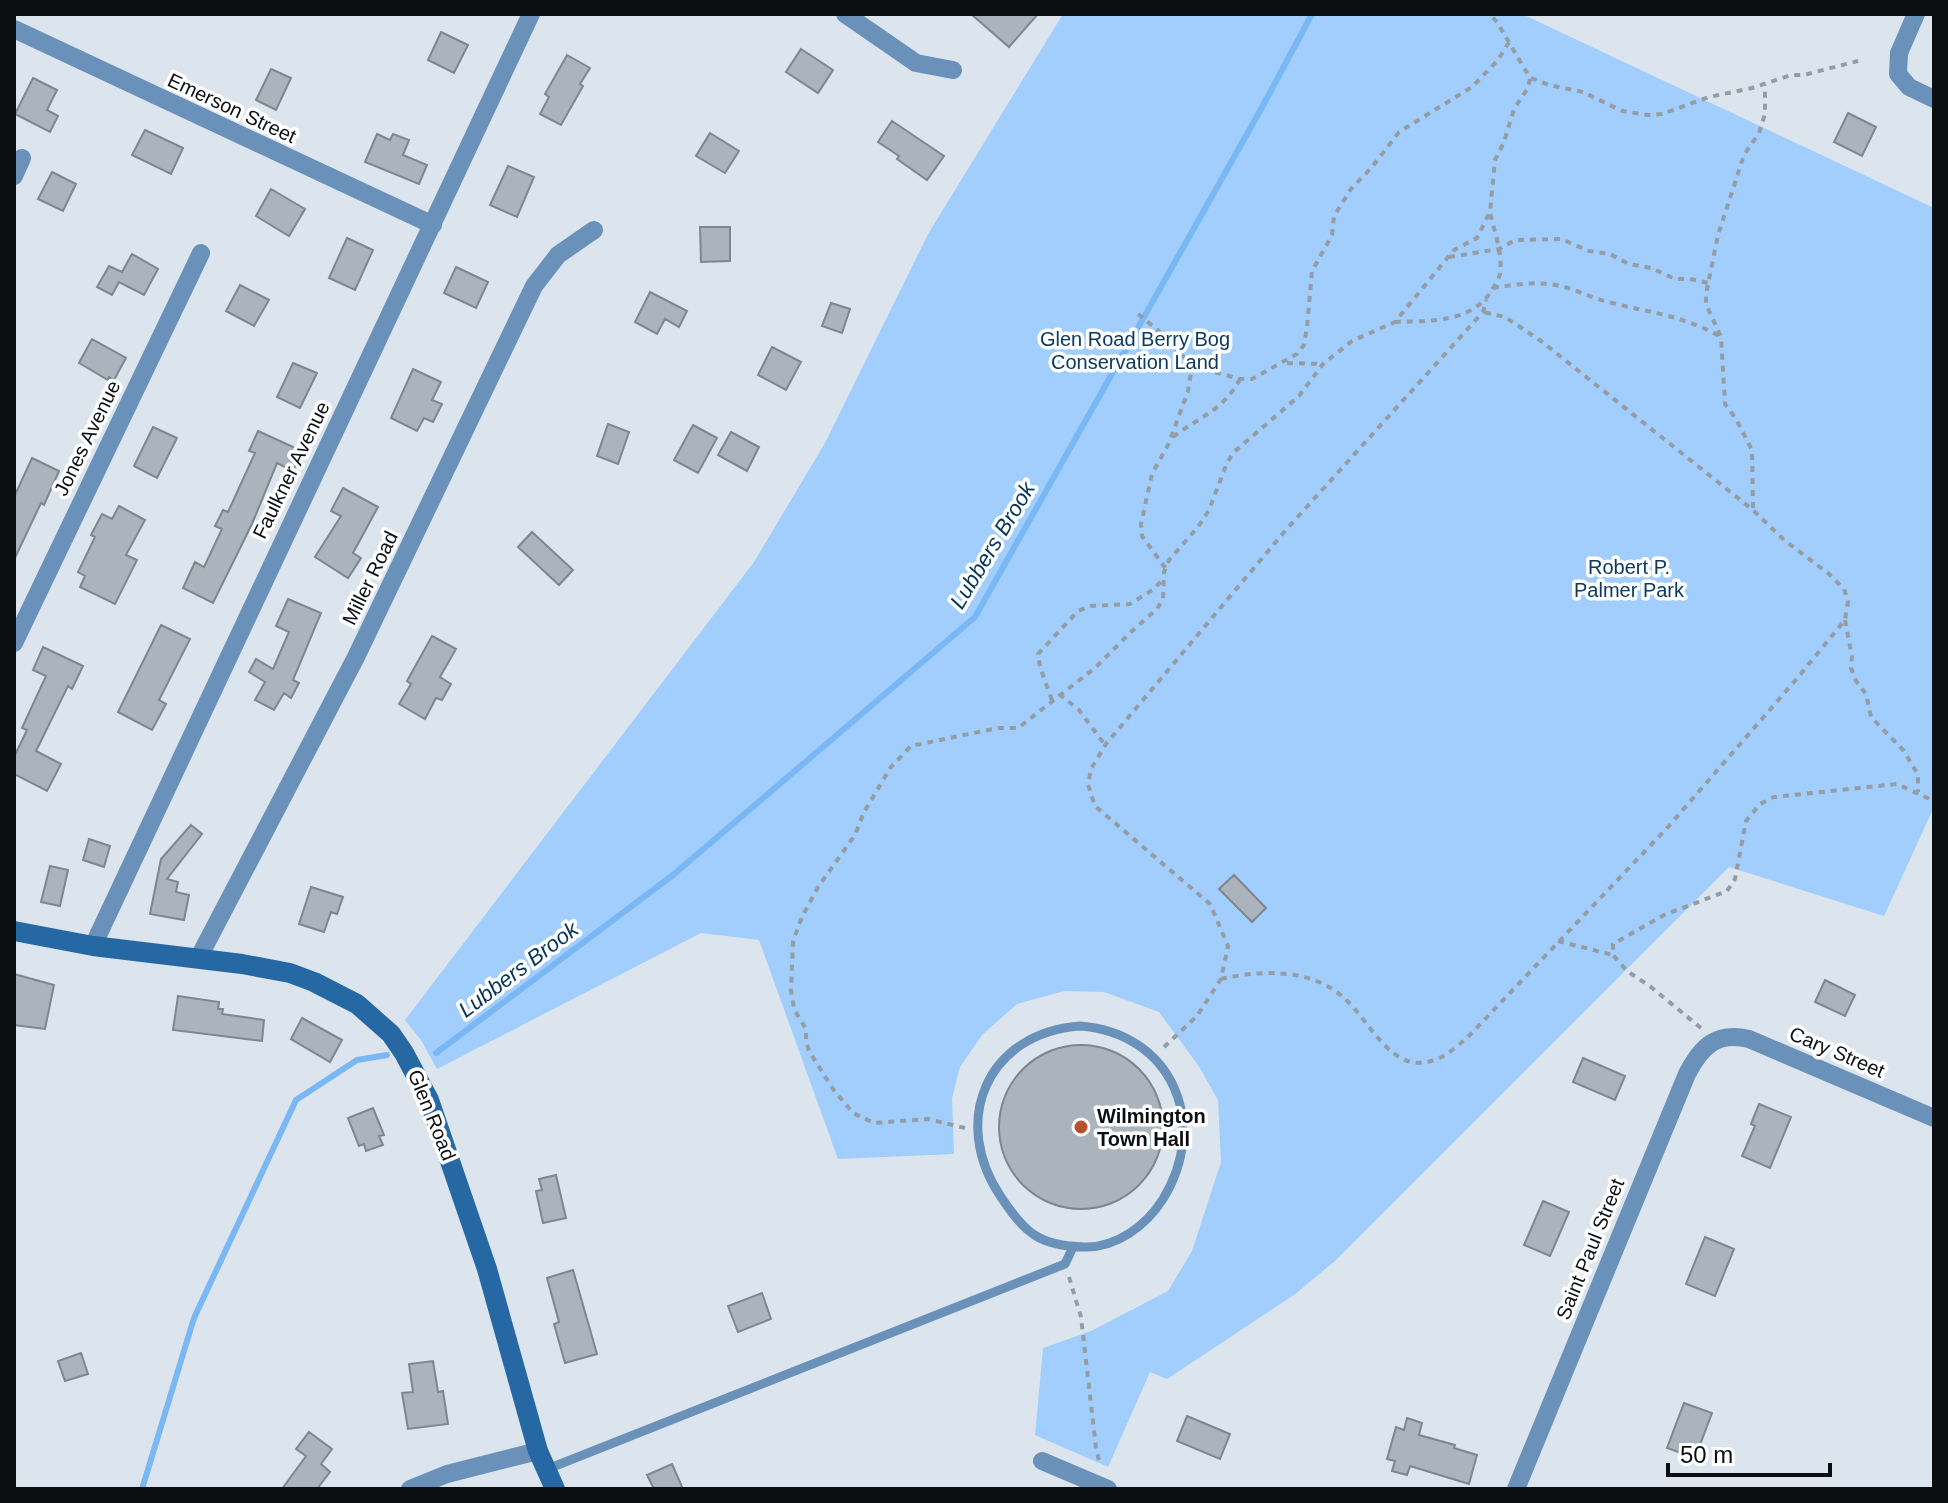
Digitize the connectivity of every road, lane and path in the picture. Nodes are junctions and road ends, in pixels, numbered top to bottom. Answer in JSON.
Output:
{"nodes":[{"id":1,"x":845,"y":14,"type":"edge"},
{"id":2,"x":1489,"y":14,"type":"edge"},
{"id":3,"x":1916,"y":14,"type":"edge"},
{"id":4,"x":526,"y":16,"type":"edge"},
{"id":5,"x":14,"y":29,"type":"edge"},
{"id":6,"x":1509,"y":42,"type":"junction"},
{"id":7,"x":1858,"y":61,"type":"dead end"},
{"id":8,"x":953,"y":70,"type":"dead end"},
{"id":9,"x":1530,"y":78,"type":"junction"},
{"id":10,"x":1765,"y":85,"type":"junction"},
{"id":11,"x":1934,"y":99,"type":"edge"},
{"id":12,"x":1490,"y":212,"type":"junction"},
{"id":13,"x":433,"y":225,"type":"junction"},
{"id":14,"x":594,"y":230,"type":"dead end"},
{"id":15,"x":1499,"y":249,"type":"junction"},
{"id":16,"x":201,"y":253,"type":"dead end"},
{"id":17,"x":1448,"y":257,"type":"junction"},
{"id":18,"x":1709,"y":283,"type":"junction"},
{"id":19,"x":1493,"y":288,"type":"junction"},
{"id":20,"x":1486,"y":300,"type":"junction"},
{"id":21,"x":1483,"y":312,"type":"junction"},
{"id":22,"x":1138,"y":314,"type":"dead end"},
{"id":23,"x":1395,"y":322,"type":"junction"},
{"id":24,"x":1721,"y":337,"type":"junction"},
{"id":25,"x":1284,"y":363,"type":"junction"},
{"id":26,"x":1323,"y":364,"type":"junction"},
{"id":27,"x":1192,"y":366,"type":"junction"},
{"id":28,"x":1240,"y":379,"type":"junction"},
{"id":29,"x":1171,"y":438,"type":"junction"},
{"id":30,"x":1753,"y":510,"type":"junction"},
{"id":31,"x":1166,"y":569,"type":"junction"},
{"id":32,"x":1164,"y":578,"type":"junction"},
{"id":33,"x":1845,"y":620,"type":"junction"},
{"id":34,"x":14,"y":643,"type":"edge"},
{"id":35,"x":1059,"y":694,"type":"junction"},
{"id":36,"x":1052,"y":700,"type":"junction"},
{"id":37,"x":1105,"y":746,"type":"junction"},
{"id":38,"x":1918,"y":792,"type":"junction"},
{"id":39,"x":1934,"y":801,"type":"edge"},
{"id":40,"x":14,"y":931,"type":"edge"},
{"id":41,"x":1558,"y":941,"type":"junction"},
{"id":42,"x":93,"y":946,"type":"junction"},
{"id":43,"x":1613,"y":955,"type":"junction"},
{"id":44,"x":198,"y":959,"type":"junction"},
{"id":45,"x":1221,"y":979,"type":"junction"},
{"id":46,"x":1714,"y":1040,"type":"junction"},
{"id":47,"x":1153,"y":1056,"type":"junction"},
{"id":48,"x":1934,"y":1118,"type":"edge"},
{"id":49,"x":976,"y":1129,"type":"junction"},
{"id":50,"x":1073,"y":1247,"type":"junction"},
{"id":51,"x":1065,"y":1264,"type":"junction"},
{"id":52,"x":541,"y":1460,"type":"junction"},
{"id":53,"x":1042,"y":1461,"type":"dead end"},
{"id":54,"x":1106,"y":1482,"type":"edge"},
{"id":55,"x":410,"y":1489,"type":"edge"},
{"id":56,"x":555,"y":1489,"type":"edge"},
{"id":57,"x":1516,"y":1489,"type":"edge"}],
"edges":[{"from":1,"to":8,"type":"street"},
{"from":2,"to":6,"type":"path"},
{"from":3,"to":11,"type":"street"},
{"from":4,"to":13,"type":"street","name":"Faulkner Avenue"},
{"from":5,"to":13,"type":"street","name":"Emerson Street"},
{"from":6,"to":9,"type":"path"},
{"from":6,"to":25,"type":"path"},
{"from":7,"to":10,"type":"path"},
{"from":9,"to":10,"type":"path"},
{"from":9,"to":12,"type":"path"},
{"from":10,"to":18,"type":"path"},
{"from":12,"to":15,"type":"path"},
{"from":12,"to":17,"type":"path"},
{"from":13,"to":42,"type":"street","name":"Faulkner Avenue"},
{"from":14,"to":44,"type":"street","name":"Miller Road"},
{"from":15,"to":17,"type":"path"},
{"from":15,"to":18,"type":"path"},
{"from":15,"to":19,"type":"path"},
{"from":16,"to":34,"type":"street","name":"Jones Avenue"},
{"from":17,"to":23,"type":"path"},
{"from":18,"to":24,"type":"path"},
{"from":19,"to":20,"type":"path"},
{"from":19,"to":24,"type":"path"},
{"from":20,"to":21,"type":"path"},
{"from":20,"to":23,"type":"path"},
{"from":21,"to":30,"type":"path"},
{"from":21,"to":37,"type":"path"},
{"from":22,"to":27,"type":"path"},
{"from":23,"to":26,"type":"path"},
{"from":24,"to":30,"type":"path"},
{"from":25,"to":26,"type":"path"},
{"from":25,"to":28,"type":"path"},
{"from":26,"to":31,"type":"path"},
{"from":27,"to":28,"type":"path"},
{"from":27,"to":29,"type":"path"},
{"from":28,"to":29,"type":"path"},
{"from":29,"to":31,"type":"path"},
{"from":30,"to":33,"type":"path"},
{"from":31,"to":32,"type":"path"},
{"from":32,"to":35,"type":"path"},
{"from":32,"to":36,"type":"path"},
{"from":33,"to":38,"type":"path"},
{"from":33,"to":41,"type":"path"},
{"from":35,"to":36,"type":"path"},
{"from":35,"to":37,"type":"path"},
{"from":36,"to":49,"type":"path"},
{"from":37,"to":45,"type":"path"},
{"from":38,"to":39,"type":"path"},
{"from":38,"to":43,"type":"path"},
{"from":40,"to":42,"type":"street","name":"Glen Road"},
{"from":41,"to":43,"type":"path"},
{"from":41,"to":45,"type":"path"},
{"from":42,"to":44,"type":"street","name":"Glen Road"},
{"from":43,"to":46,"type":"path"},
{"from":44,"to":52,"type":"street","name":"Glen Road"},
{"from":45,"to":47,"type":"path"},
{"from":46,"to":48,"type":"street","name":"Cary Street"},
{"from":46,"to":57,"type":"street","name":"Saint Paul Street"},
{"from":47,"to":49,"type":"lane"},
{"from":47,"to":50,"type":"lane"},
{"from":49,"to":50,"type":"lane"},
{"from":50,"to":51,"type":"lane"},
{"from":51,"to":52,"type":"lane"},
{"from":51,"to":54,"type":"path"},
{"from":52,"to":55,"type":"street"},
{"from":52,"to":56,"type":"street","name":"Glen Road"},
{"from":53,"to":54,"type":"street"}]}
